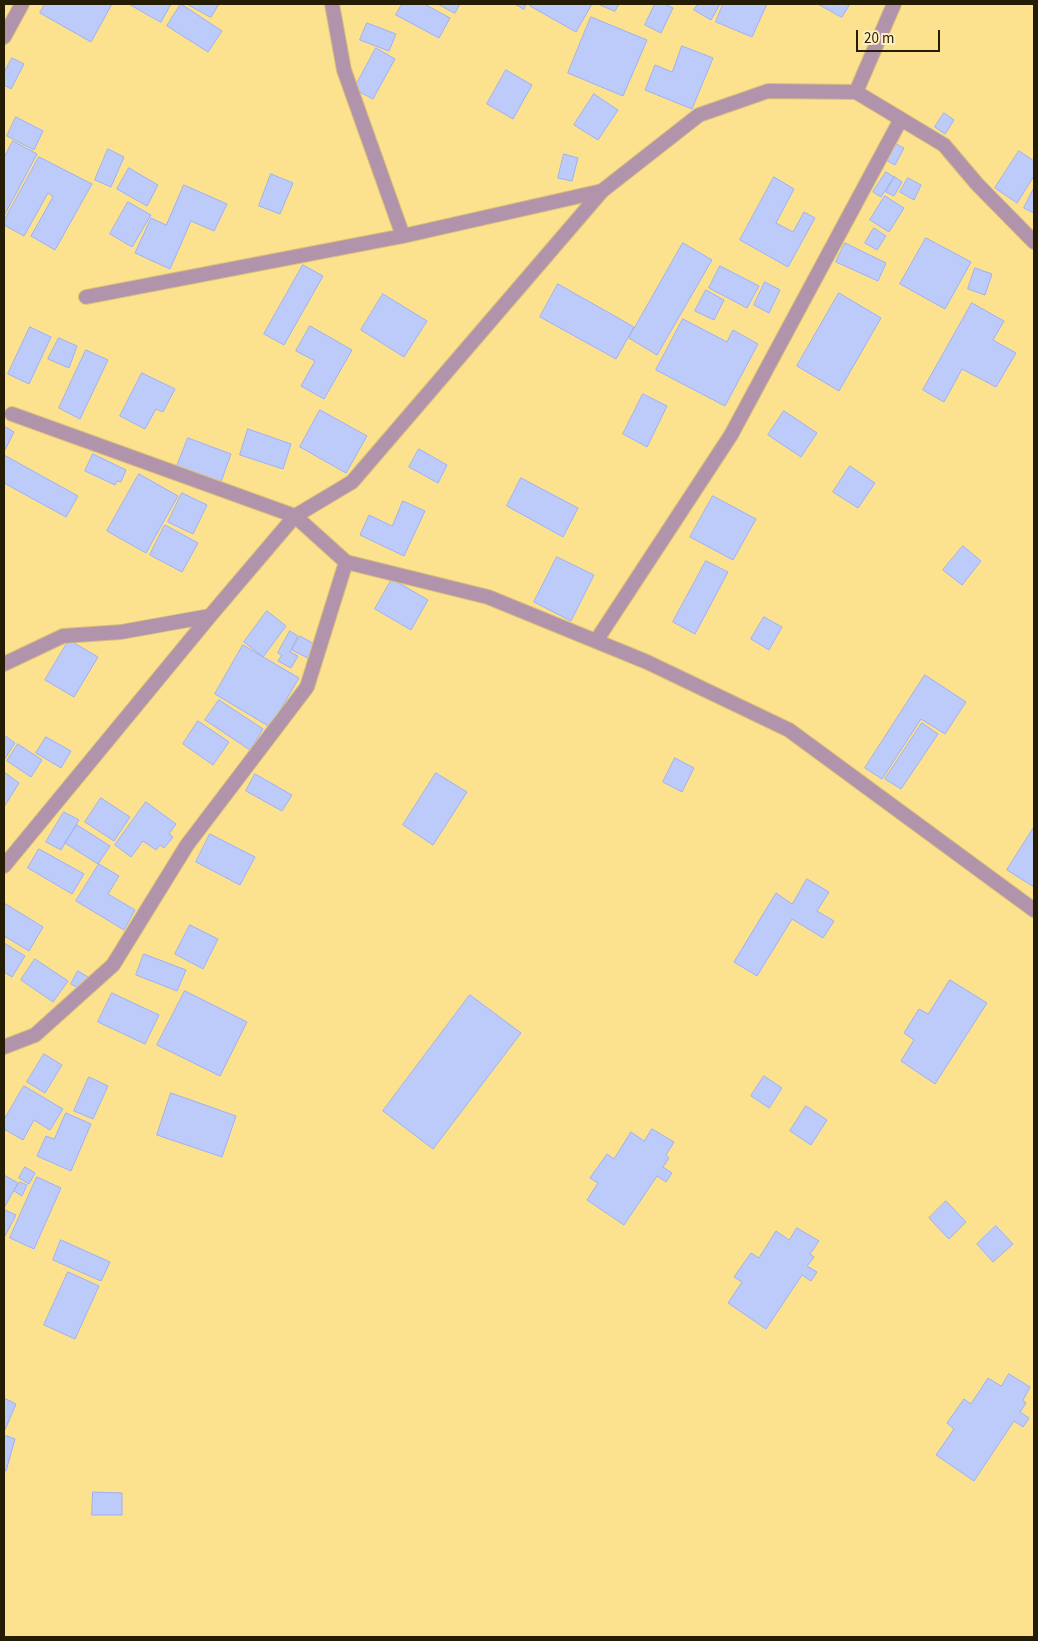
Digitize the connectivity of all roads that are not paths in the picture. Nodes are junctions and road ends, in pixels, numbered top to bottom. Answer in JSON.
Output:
{"nodes":[{"id":1,"x":22,"y":4,"type":"edge"},
{"id":2,"x":332,"y":4,"type":"edge"},
{"id":3,"x":894,"y":4,"type":"edge"},
{"id":4,"x":4,"y":37,"type":"edge"},
{"id":5,"x":856,"y":92,"type":"junction"},
{"id":6,"x":901,"y":119,"type":"junction"},
{"id":7,"x":602,"y":191,"type":"junction"},
{"id":8,"x":403,"y":236,"type":"junction"},
{"id":9,"x":1034,"y":242,"type":"edge"},
{"id":10,"x":86,"y":298,"type":"dead end"},
{"id":11,"x":12,"y":414,"type":"dead end"},
{"id":12,"x":295,"y":516,"type":"junction"},
{"id":13,"x":346,"y":562,"type":"junction"},
{"id":14,"x":210,"y":616,"type":"junction"},
{"id":15,"x":596,"y":641,"type":"junction"},
{"id":16,"x":4,"y":664,"type":"edge"},
{"id":17,"x":4,"y":866,"type":"edge"},
{"id":18,"x":1034,"y":910,"type":"edge"},
{"id":19,"x":4,"y":1047,"type":"edge"}],
"edges":[{"from":1,"to":4,"type":"street"},
{"from":2,"to":8,"type":"street"},
{"from":3,"to":5,"type":"street"},
{"from":5,"to":6,"type":"street"},
{"from":5,"to":7,"type":"street"},
{"from":6,"to":9,"type":"street"},
{"from":6,"to":15,"type":"street"},
{"from":7,"to":8,"type":"street"},
{"from":7,"to":12,"type":"street"},
{"from":8,"to":10,"type":"street"},
{"from":11,"to":12,"type":"street"},
{"from":12,"to":13,"type":"street"},
{"from":12,"to":14,"type":"street"},
{"from":13,"to":15,"type":"street"},
{"from":13,"to":19,"type":"street"},
{"from":14,"to":16,"type":"street"},
{"from":14,"to":17,"type":"street"},
{"from":15,"to":18,"type":"street"}]}
